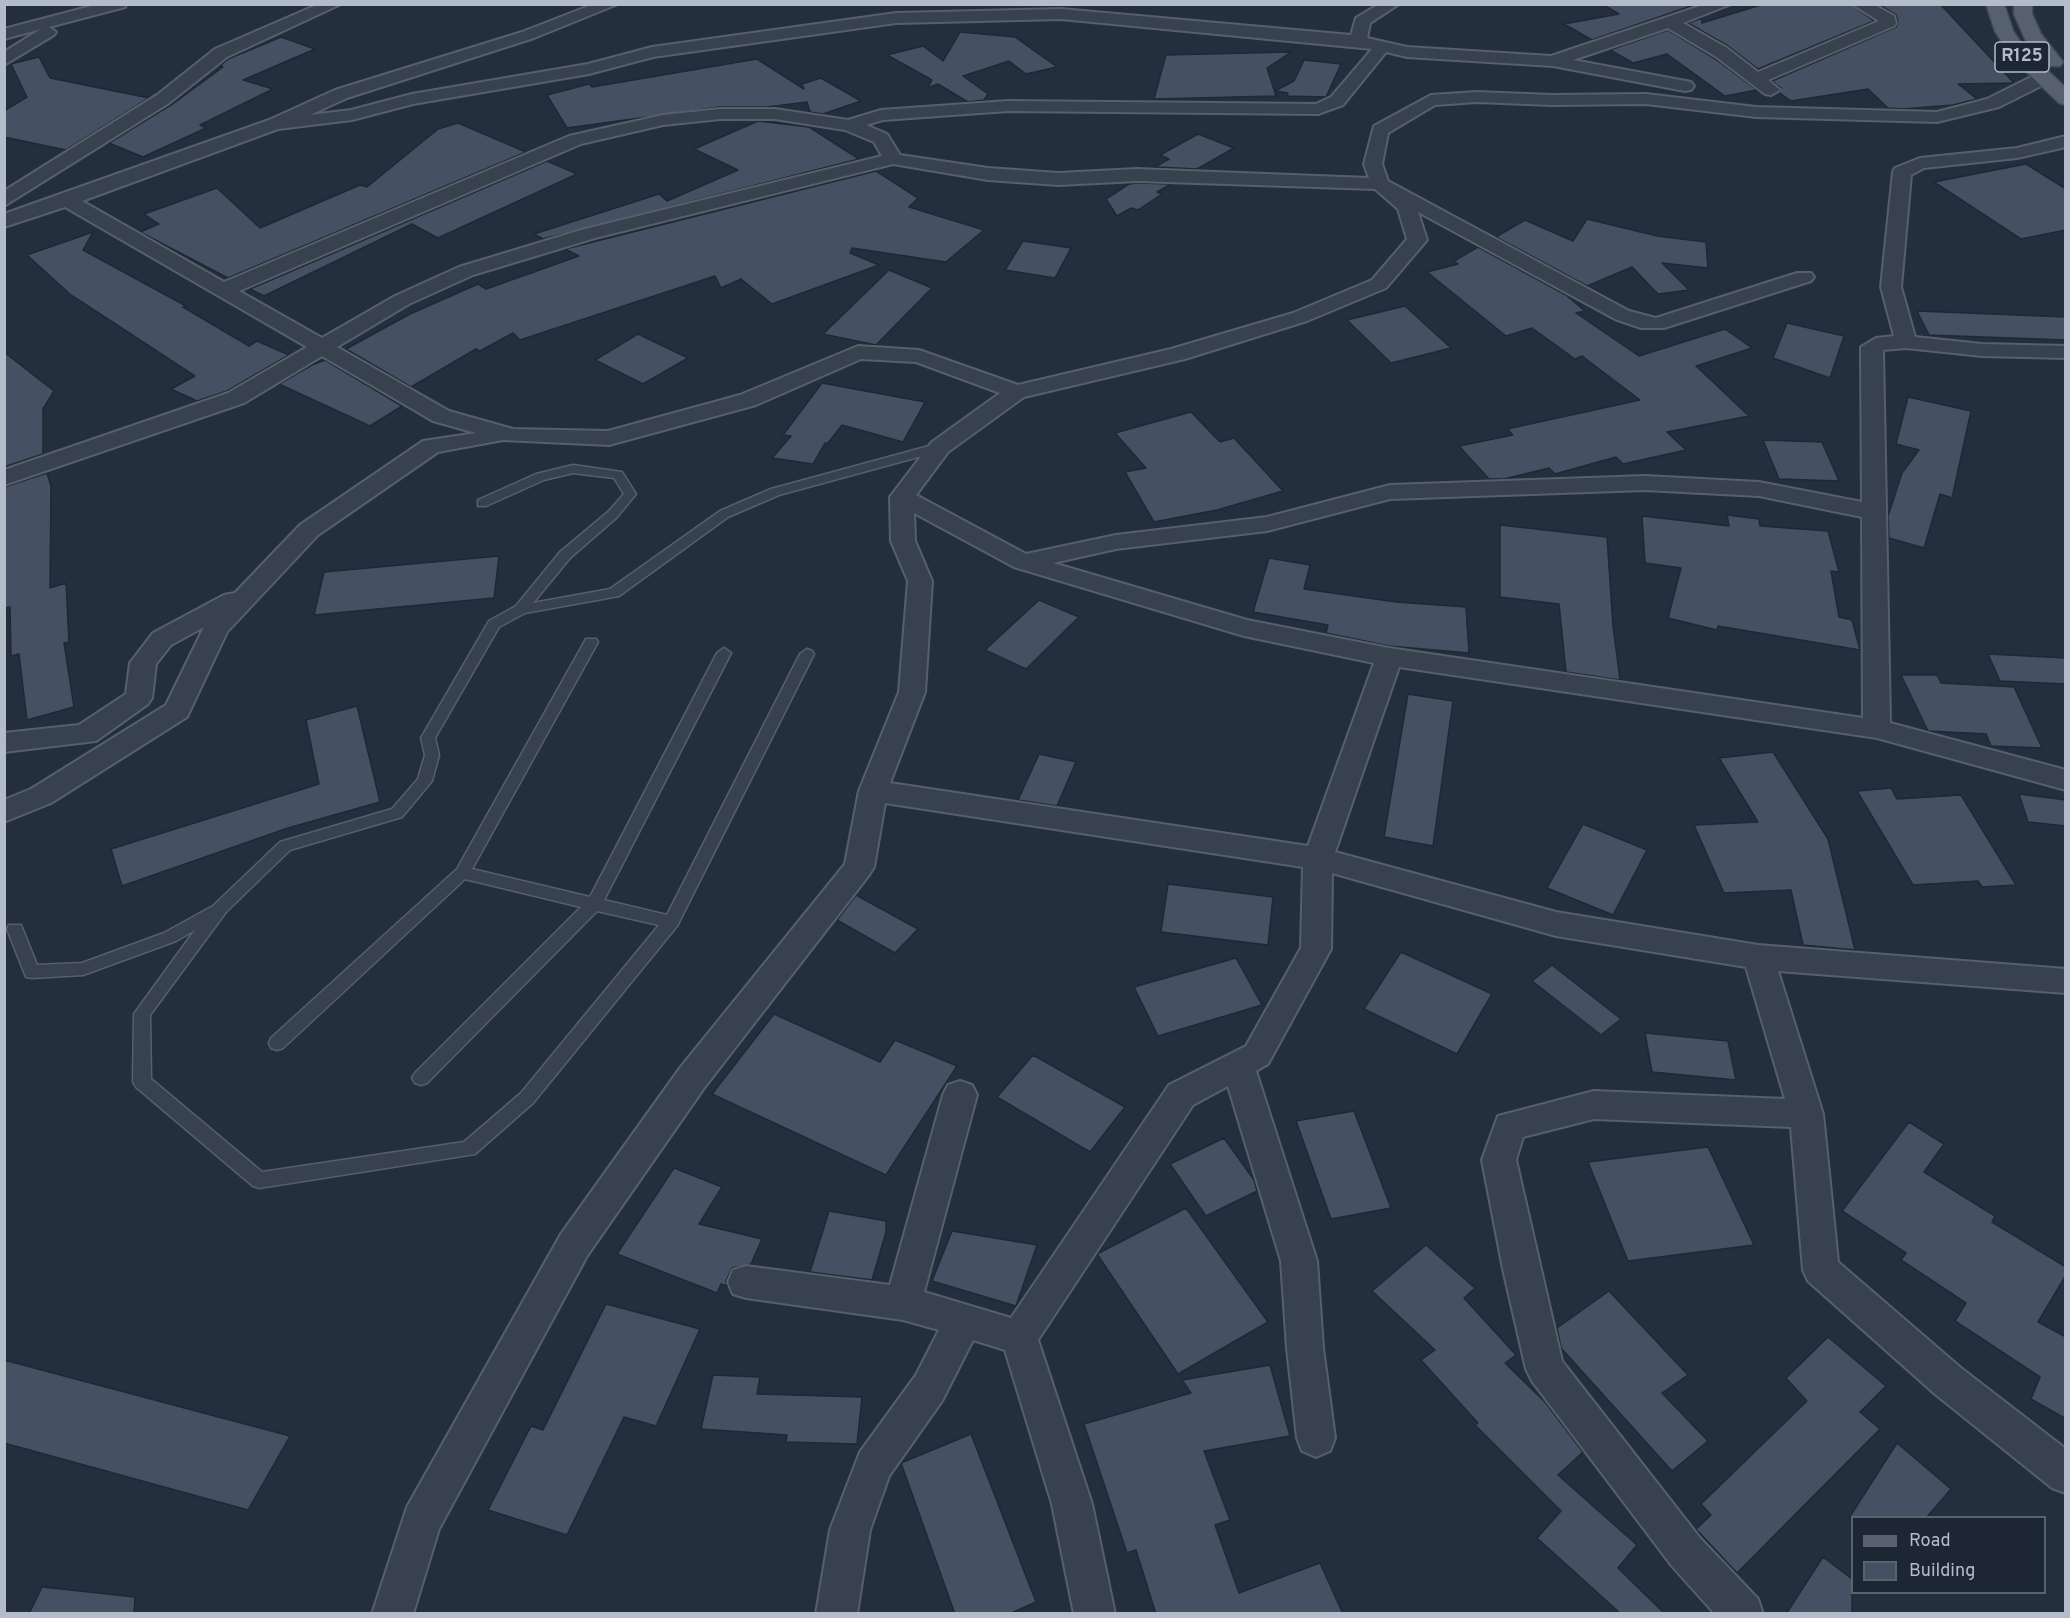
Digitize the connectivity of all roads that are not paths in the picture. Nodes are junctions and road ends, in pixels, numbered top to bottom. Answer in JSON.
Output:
{"nodes":[{"id":1,"x":119,"y":4,"type":"edge"},
{"id":2,"x":333,"y":4,"type":"edge"},
{"id":3,"x":610,"y":4,"type":"edge"},
{"id":4,"x":1158,"y":4,"type":"edge"},
{"id":5,"x":1391,"y":4,"type":"edge"},
{"id":6,"x":1681,"y":4,"type":"edge"},
{"id":7,"x":1723,"y":4,"type":"edge"},
{"id":8,"x":1860,"y":4,"type":"edge"},
{"id":9,"x":1995,"y":4,"type":"edge"},
{"id":10,"x":2023,"y":4,"type":"edge"},
{"id":11,"x":71,"y":11,"type":"edge"},
{"id":12,"x":1700,"y":12,"type":"junction"},
{"id":13,"x":1670,"y":22,"type":"junction"},
{"id":14,"x":1160,"y":24,"type":"junction"},
{"id":15,"x":4,"y":34,"type":"edge"},
{"id":16,"x":1359,"y":40,"type":"junction"},
{"id":17,"x":1383,"y":46,"type":"junction"},
{"id":18,"x":4,"y":60,"type":"edge"},
{"id":19,"x":1553,"y":61,"type":"junction"},
{"id":20,"x":2066,"y":73,"type":"edge"},
{"id":21,"x":1757,"y":78,"type":"junction"},
{"id":22,"x":2043,"y":78,"type":"junction"},
{"id":23,"x":2066,"y":99,"type":"edge"},
{"id":24,"x":1785,"y":105,"type":"junction"},
{"id":25,"x":1862,"y":115,"type":"junction"},
{"id":26,"x":275,"y":124,"type":"junction"},
{"id":27,"x":849,"y":125,"type":"junction"},
{"id":28,"x":2066,"y":141,"type":"edge"},
{"id":29,"x":893,"y":159,"type":"junction"},
{"id":30,"x":1380,"y":184,"type":"junction"},
{"id":31,"x":4,"y":200,"type":"edge"},
{"id":32,"x":67,"y":200,"type":"junction"},
{"id":33,"x":4,"y":221,"type":"edge"},
{"id":34,"x":1804,"y":277,"type":"dead end"},
{"id":35,"x":223,"y":290,"type":"junction"},
{"id":36,"x":1905,"y":342,"type":"junction"},
{"id":37,"x":322,"y":348,"type":"junction"},
{"id":38,"x":2066,"y":352,"type":"edge"},
{"id":39,"x":1016,"y":392,"type":"junction"},
{"id":40,"x":609,"y":438,"type":"junction"},
{"id":41,"x":940,"y":447,"type":"junction"},
{"id":42,"x":4,"y":478,"type":"edge"},
{"id":43,"x":902,"y":497,"type":"junction"},
{"id":44,"x":482,"y":503,"type":"dead end"},
{"id":45,"x":1874,"y":512,"type":"junction"},
{"id":46,"x":1023,"y":562,"type":"junction"},
{"id":47,"x":251,"y":591,"type":"junction"},
{"id":48,"x":521,"y":609,"type":"junction"},
{"id":49,"x":591,"y":642,"type":"dead end"},
{"id":50,"x":724,"y":653,"type":"dead end"},
{"id":51,"x":807,"y":654,"type":"dead end"},
{"id":52,"x":1389,"y":657,"type":"junction"},
{"id":53,"x":1877,"y":729,"type":"junction"},
{"id":54,"x":4,"y":743,"type":"edge"},
{"id":55,"x":2066,"y":780,"type":"edge"},
{"id":56,"x":873,"y":791,"type":"junction"},
{"id":57,"x":4,"y":813,"type":"edge"},
{"id":58,"x":1318,"y":858,"type":"junction"},
{"id":59,"x":462,"y":873,"type":"junction"},
{"id":60,"x":594,"y":904,"type":"junction"},
{"id":61,"x":220,"y":908,"type":"junction"},
{"id":62,"x":671,"y":922,"type":"junction"},
{"id":63,"x":15,"y":929,"type":"dead end"},
{"id":64,"x":1758,"y":957,"type":"junction"},
{"id":65,"x":2066,"y":981,"type":"edge"},
{"id":66,"x":277,"y":1043,"type":"dead end"},
{"id":67,"x":1238,"y":1065,"type":"junction"},
{"id":68,"x":421,"y":1078,"type":"dead end"},
{"id":69,"x":960,"y":1095,"type":"dead end"},
{"id":70,"x":1806,"y":1114,"type":"junction"},
{"id":71,"x":746,"y":1282,"type":"dead end"},
{"id":72,"x":903,"y":1303,"type":"junction"},
{"id":73,"x":964,"y":1320,"type":"junction"},
{"id":74,"x":1019,"y":1336,"type":"junction"},
{"id":75,"x":1316,"y":1438,"type":"dead end"},
{"id":76,"x":2066,"y":1474,"type":"edge"},
{"id":77,"x":392,"y":1614,"type":"edge"},
{"id":78,"x":836,"y":1614,"type":"edge"},
{"id":79,"x":1095,"y":1614,"type":"edge"},
{"id":80,"x":1743,"y":1614,"type":"edge"}],
"edges":[{"from":1,"to":11,"type":"street"},
{"from":2,"to":31,"type":"street"},
{"from":3,"to":26,"type":"street"},
{"from":4,"to":14,"type":"street"},
{"from":5,"to":16,"type":"street"},
{"from":6,"to":12,"type":"street"},
{"from":7,"to":12,"type":"street"},
{"from":8,"to":21,"type":"street"},
{"from":9,"to":22,"type":"main road","number":"R125"},
{"from":10,"to":20,"type":"main road","number":"R125"},
{"from":11,"to":15,"type":"street"},
{"from":11,"to":18,"type":"street"},
{"from":12,"to":13,"type":"street"},
{"from":13,"to":19,"type":"street"},
{"from":13,"to":21,"type":"street"},
{"from":14,"to":16,"type":"street"},
{"from":14,"to":26,"type":"street"},
{"from":16,"to":17,"type":"street"},
{"from":17,"to":19,"type":"street"},
{"from":17,"to":27,"type":"street"},
{"from":19,"to":24,"type":"street"},
{"from":21,"to":24,"type":"street"},
{"from":22,"to":23,"type":"main road","number":"R125"},
{"from":22,"to":25,"type":"street"},
{"from":24,"to":25,"type":"street"},
{"from":25,"to":30,"type":"street"},
{"from":26,"to":32,"type":"street"},
{"from":27,"to":29,"type":"street"},
{"from":27,"to":35,"type":"street"},
{"from":28,"to":36,"type":"street"},
{"from":29,"to":30,"type":"street"},
{"from":29,"to":37,"type":"street"},
{"from":30,"to":34,"type":"street"},
{"from":30,"to":39,"type":"street"},
{"from":32,"to":33,"type":"street"},
{"from":32,"to":35,"type":"street"},
{"from":35,"to":37,"type":"street"},
{"from":36,"to":38,"type":"street"},
{"from":36,"to":45,"type":"street"},
{"from":37,"to":40,"type":"street"},
{"from":37,"to":42,"type":"street"},
{"from":39,"to":40,"type":"street"},
{"from":39,"to":41,"type":"street"},
{"from":40,"to":47,"type":"street"},
{"from":41,"to":43,"type":"street"},
{"from":41,"to":48,"type":"lane"},
{"from":43,"to":46,"type":"street"},
{"from":43,"to":56,"type":"street"},
{"from":44,"to":48,"type":"lane"},
{"from":45,"to":46,"type":"street"},
{"from":45,"to":53,"type":"street"},
{"from":46,"to":52,"type":"street"},
{"from":47,"to":54,"type":"street"},
{"from":47,"to":57,"type":"street"},
{"from":48,"to":61,"type":"lane"},
{"from":49,"to":59,"type":"lane"},
{"from":50,"to":60,"type":"lane"},
{"from":51,"to":62,"type":"lane"},
{"from":52,"to":53,"type":"street"},
{"from":52,"to":58,"type":"street"},
{"from":53,"to":55,"type":"street"},
{"from":56,"to":58,"type":"street"},
{"from":56,"to":77,"type":"street"},
{"from":58,"to":64,"type":"street"},
{"from":58,"to":67,"type":"street"},
{"from":59,"to":60,"type":"lane"},
{"from":59,"to":66,"type":"lane"},
{"from":60,"to":62,"type":"lane"},
{"from":60,"to":68,"type":"lane"},
{"from":61,"to":62,"type":"lane"},
{"from":61,"to":63,"type":"lane"},
{"from":64,"to":65,"type":"street"},
{"from":64,"to":70,"type":"street"},
{"from":67,"to":74,"type":"street"},
{"from":67,"to":75,"type":"street"},
{"from":69,"to":72,"type":"street"},
{"from":70,"to":76,"type":"street"},
{"from":70,"to":80,"type":"street"},
{"from":71,"to":72,"type":"street"},
{"from":72,"to":73,"type":"street"},
{"from":73,"to":74,"type":"street"},
{"from":73,"to":78,"type":"street"},
{"from":74,"to":79,"type":"street"}]}
